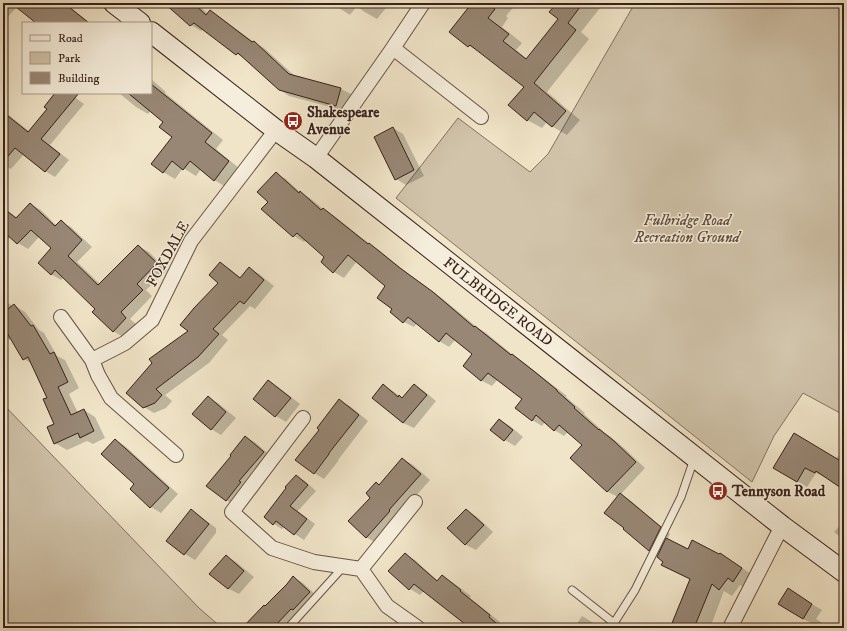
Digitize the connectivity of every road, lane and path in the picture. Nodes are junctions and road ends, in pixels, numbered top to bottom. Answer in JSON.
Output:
{"nodes":[{"id":1,"x":114,"y":3,"type":"edge"},
{"id":2,"x":422,"y":3,"type":"edge"},
{"id":3,"x":139,"y":22,"type":"edge"},
{"id":4,"x":152,"y":33,"type":"edge"},
{"id":5,"x":393,"y":48,"type":"junction"},
{"id":6,"x":481,"y":117,"type":"dead end"},
{"id":7,"x":276,"y":130,"type":"junction"},
{"id":8,"x":316,"y":158,"type":"junction"},
{"id":9,"x":61,"y":317,"type":"dead end"},
{"id":10,"x":92,"y":360,"type":"junction"},
{"id":11,"x":303,"y":418,"type":"dead end"},
{"id":12,"x":176,"y":455,"type":"dead end"},
{"id":13,"x":695,"y":457,"type":"junction"},
{"id":14,"x":415,"y":502,"type":"dead end"},
{"id":15,"x":782,"y":526,"type":"junction"},
{"id":16,"x":344,"y":566,"type":"junction"},
{"id":17,"x":361,"y":569,"type":"junction"},
{"id":18,"x":844,"y":572,"type":"edge"},
{"id":19,"x":572,"y":590,"type":"dead end"},
{"id":20,"x":288,"y":628,"type":"edge"},
{"id":21,"x":418,"y":628,"type":"edge"},
{"id":22,"x":730,"y":628,"type":"edge"}],
"edges":[{"from":1,"to":3,"type":"street"},
{"from":2,"to":5,"type":"street"},
{"from":4,"to":7,"type":"street","name":"FULBRIDGE ROAD"},
{"from":5,"to":6,"type":"street"},
{"from":5,"to":8,"type":"street"},
{"from":7,"to":8,"type":"street","name":"FULBRIDGE ROAD"},
{"from":7,"to":10,"type":"street","name":"FOXDALE"},
{"from":8,"to":13,"type":"street","name":"FULBRIDGE ROAD"},
{"from":9,"to":10,"type":"street"},
{"from":10,"to":12,"type":"street"},
{"from":11,"to":16,"type":"street"},
{"from":13,"to":15,"type":"street","name":"FULBRIDGE ROAD"},
{"from":13,"to":19,"type":"lane"},
{"from":14,"to":17,"type":"street"},
{"from":15,"to":18,"type":"street","name":"FULBRIDGE ROAD"},
{"from":15,"to":22,"type":"street"},
{"from":16,"to":17,"type":"street"},
{"from":16,"to":20,"type":"lane"},
{"from":17,"to":21,"type":"street"}]}
